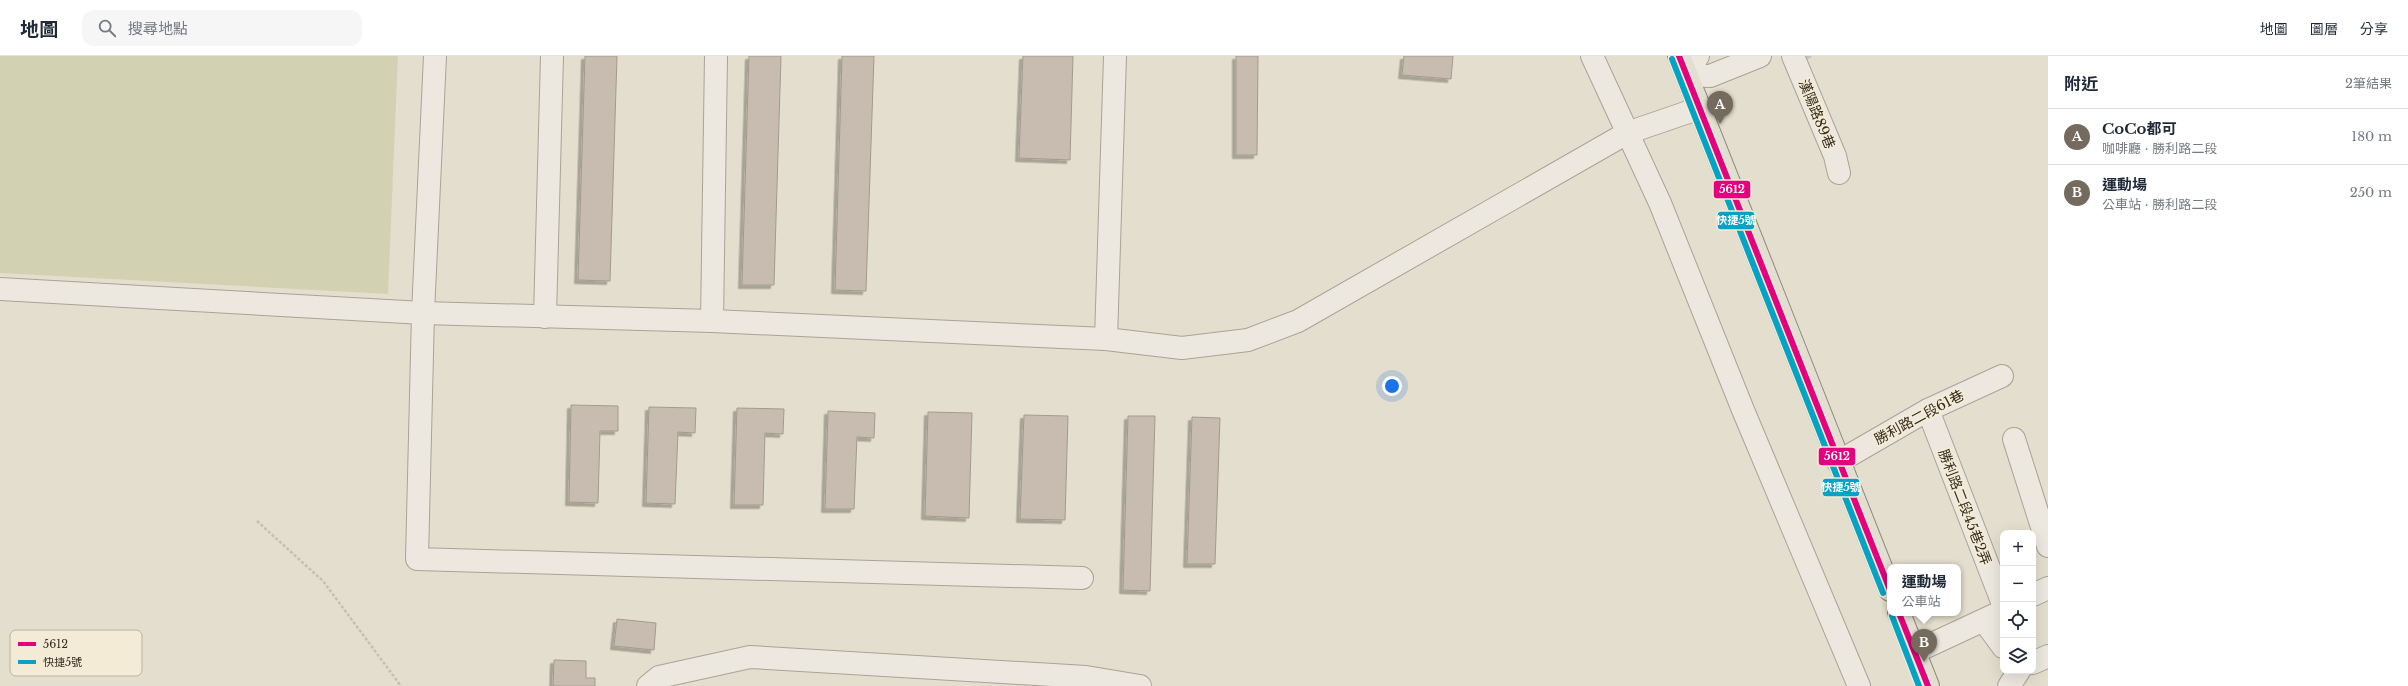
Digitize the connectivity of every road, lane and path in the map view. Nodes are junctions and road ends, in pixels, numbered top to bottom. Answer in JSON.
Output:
{"nodes":[{"id":1,"x":435,"y":56,"type":"edge"},
{"id":2,"x":552,"y":56,"type":"edge"},
{"id":3,"x":716,"y":56,"type":"edge"},
{"id":4,"x":1115,"y":56,"type":"edge"},
{"id":5,"x":1592,"y":56,"type":"edge"},
{"id":6,"x":1698,"y":56,"type":"edge"},
{"id":7,"x":1760,"y":56,"type":"edge"},
{"id":8,"x":1794,"y":56,"type":"edge"},
{"id":9,"x":1683,"y":66,"type":"edge"},
{"id":10,"x":1700,"y":108,"type":"junction"},
{"id":11,"x":1627,"y":133,"type":"junction"},
{"id":12,"x":1839,"y":173,"type":"dead end"},
{"id":13,"x":0,"y":289,"type":"edge"},
{"id":14,"x":424,"y":314,"type":"junction"},
{"id":15,"x":545,"y":317,"type":"junction"},
{"id":16,"x":712,"y":321,"type":"junction"},
{"id":17,"x":1106,"y":338,"type":"junction"},
{"id":18,"x":2002,"y":376,"type":"dead end"},
{"id":19,"x":1928,"y":410,"type":"junction"},
{"id":20,"x":2014,"y":439,"type":"dead end"},
{"id":21,"x":1838,"y":462,"type":"junction"},
{"id":22,"x":257,"y":521,"type":"dead end"},
{"id":23,"x":2048,"y":546,"type":"edge"},
{"id":24,"x":1082,"y":578,"type":"dead end"},
{"id":25,"x":1887,"y":583,"type":"edge"},
{"id":26,"x":2048,"y":588,"type":"edge"},
{"id":27,"x":2036,"y":594,"type":"edge"},
{"id":28,"x":2002,"y":602,"type":"edge"},
{"id":29,"x":2000,"y":613,"type":"edge"},
{"id":30,"x":1900,"y":616,"type":"edge"},
{"id":31,"x":1984,"y":621,"type":"junction"},
{"id":32,"x":2000,"y":643,"type":"edge"},
{"id":33,"x":1915,"y":652,"type":"junction"},
{"id":34,"x":2048,"y":656,"type":"edge"},
{"id":35,"x":2036,"y":662,"type":"edge"},
{"id":36,"x":2018,"y":674,"type":"edge"},
{"id":37,"x":2021,"y":674,"type":"edge"},
{"id":38,"x":401,"y":686,"type":"edge"},
{"id":39,"x":648,"y":686,"type":"edge"},
{"id":40,"x":1140,"y":686,"type":"edge"},
{"id":41,"x":1859,"y":686,"type":"edge"},
{"id":42,"x":1928,"y":686,"type":"edge"},
{"id":43,"x":2009,"y":686,"type":"edge"},
{"id":44,"x":2027,"y":686,"type":"edge"}],
"edges":[{"from":1,"to":14,"type":"street"},
{"from":2,"to":15,"type":"street"},
{"from":3,"to":16,"type":"street"},
{"from":4,"to":17,"type":"street"},
{"from":5,"to":11,"type":"street"},
{"from":6,"to":9,"type":"street"},
{"from":7,"to":9,"type":"street"},
{"from":8,"to":12,"type":"street","name":"漢陽路89巷"},
{"from":9,"to":10,"type":"main road"},
{"from":10,"to":11,"type":"street"},
{"from":10,"to":21,"type":"main road"},
{"from":11,"to":17,"type":"street"},
{"from":11,"to":41,"type":"street"},
{"from":13,"to":14,"type":"street"},
{"from":14,"to":15,"type":"street"},
{"from":14,"to":24,"type":"street"},
{"from":15,"to":16,"type":"street"},
{"from":16,"to":17,"type":"street"},
{"from":18,"to":19,"type":"street","name":"勝利路二段61巷"},
{"from":19,"to":21,"type":"street","name":"勝利路二段61巷"},
{"from":19,"to":28,"type":"street","name":"勝利路二段45巷2弄"},
{"from":20,"to":23,"type":"street"},
{"from":21,"to":25,"type":"main road"},
{"from":22,"to":38,"type":"path"},
{"from":26,"to":27,"type":"street"},
{"from":29,"to":31,"type":"street"},
{"from":30,"to":33,"type":"main road"},
{"from":31,"to":32,"type":"street"},
{"from":31,"to":33,"type":"street"},
{"from":33,"to":42,"type":"main road"},
{"from":34,"to":35,"type":"street"},
{"from":36,"to":43,"type":"street"},
{"from":37,"to":44,"type":"street"},
{"from":39,"to":40,"type":"street"}]}
